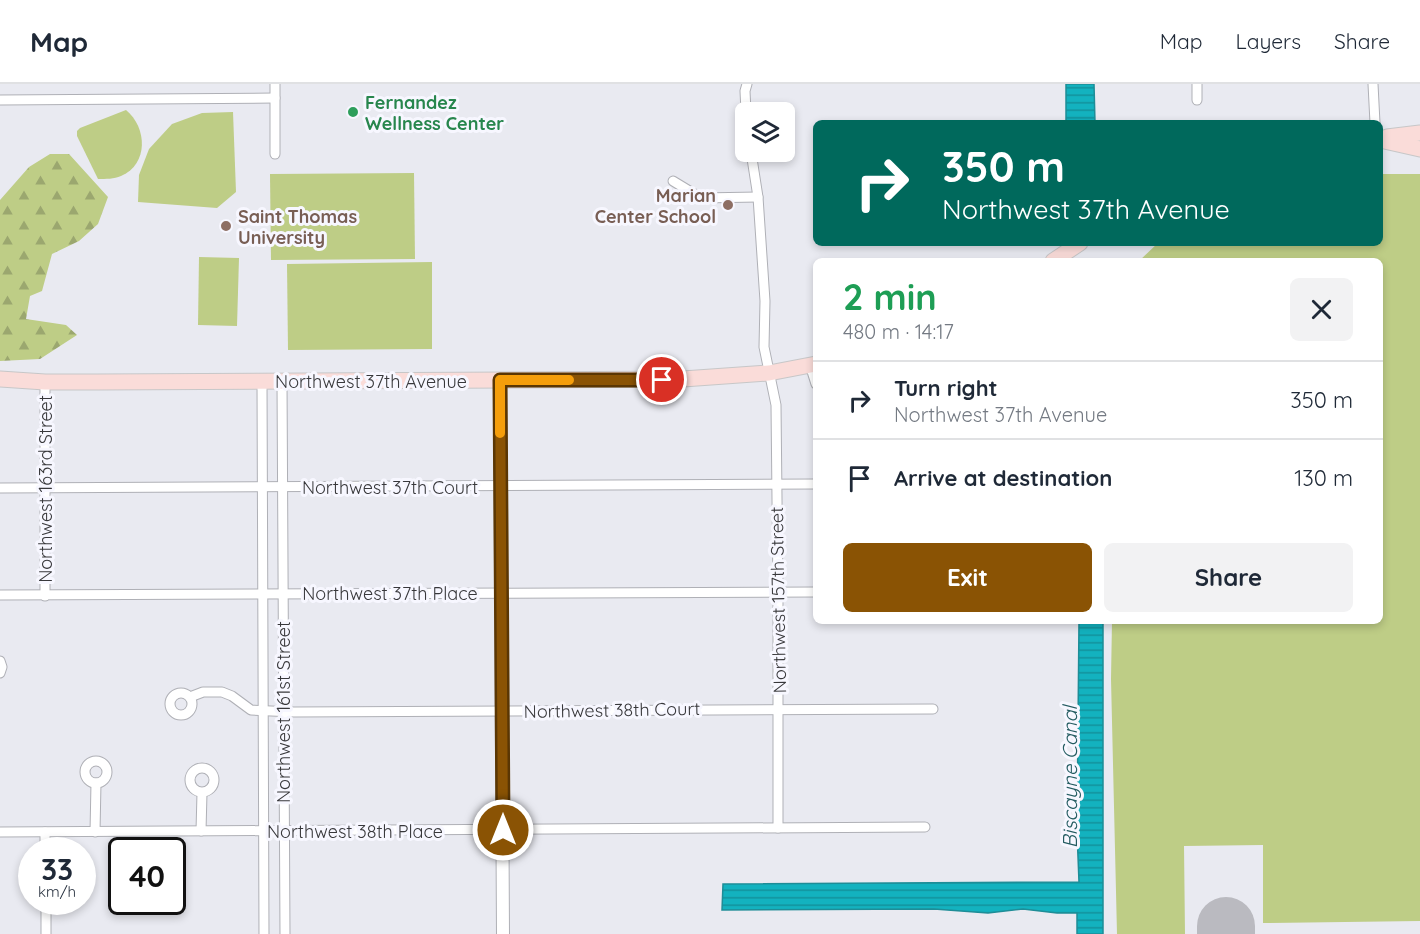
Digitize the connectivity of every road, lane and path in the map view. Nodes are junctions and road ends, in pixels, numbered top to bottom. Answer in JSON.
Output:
{"nodes":[{"id":1,"x":275,"y":84,"type":"edge"},
{"id":2,"x":747,"y":84,"type":"edge"},
{"id":3,"x":1197,"y":84,"type":"edge"},
{"id":4,"x":1373,"y":84,"type":"edge"},
{"id":5,"x":275,"y":98,"type":"junction"},
{"id":6,"x":0,"y":100,"type":"edge"},
{"id":7,"x":1197,"y":100,"type":"dead end"},
{"id":8,"x":746,"y":102,"type":"edge"},
{"id":9,"x":1375,"y":120,"type":"edge"},
{"id":10,"x":1420,"y":133,"type":"edge"},
{"id":11,"x":1383,"y":139,"type":"edge"},
{"id":12,"x":1383,"y":140,"type":"edge"},
{"id":13,"x":1420,"y":149,"type":"edge"},
{"id":14,"x":275,"y":154,"type":"dead end"},
{"id":15,"x":753,"y":162,"type":"edge"},
{"id":16,"x":673,"y":181,"type":"dead end"},
{"id":17,"x":758,"y":197,"type":"junction"},
{"id":18,"x":1076,"y":246,"type":"edge"},
{"id":19,"x":1058,"y":258,"type":"edge"},
{"id":20,"x":813,"y":364,"type":"edge"},
{"id":21,"x":769,"y":373,"type":"junction"},
{"id":22,"x":0,"y":379,"type":"edge"},
{"id":23,"x":500,"y":380,"type":"junction"},
{"id":24,"x":262,"y":381,"type":"junction"},
{"id":25,"x":282,"y":381,"type":"junction"},
{"id":26,"x":45,"y":382,"type":"junction"},
{"id":27,"x":0,"y":388,"type":"edge"},
{"id":28,"x":813,"y":484,"type":"edge"},
{"id":29,"x":776,"y":485,"type":"junction"},
{"id":30,"x":501,"y":486,"type":"junction"},
{"id":31,"x":0,"y":488,"type":"edge"},
{"id":32,"x":44,"y":488,"type":"junction"},
{"id":33,"x":262,"y":488,"type":"junction"},
{"id":34,"x":282,"y":488,"type":"junction"},
{"id":35,"x":778,"y":592,"type":"junction"},
{"id":36,"x":813,"y":592,"type":"edge"},
{"id":37,"x":501,"y":593,"type":"junction"},
{"id":38,"x":262,"y":594,"type":"junction"},
{"id":39,"x":283,"y":594,"type":"junction"},
{"id":40,"x":0,"y":596,"type":"edge"},
{"id":41,"x":45,"y":596,"type":"junction"},
{"id":42,"x":0,"y":661,"type":"edge"},
{"id":43,"x":0,"y":673,"type":"edge"},
{"id":44,"x":190,"y":697,"type":"dead end"},
{"id":45,"x":778,"y":709,"type":"junction"},
{"id":46,"x":933,"y":709,"type":"dead end"},
{"id":47,"x":263,"y":711,"type":"junction"},
{"id":48,"x":283,"y":712,"type":"junction"},
{"id":49,"x":502,"y":712,"type":"junction"},
{"id":50,"x":96,"y":783,"type":"dead end"},
{"id":51,"x":202,"y":793,"type":"dead end"},
{"id":52,"x":925,"y":827,"type":"dead end"},
{"id":53,"x":778,"y":828,"type":"junction"},
{"id":54,"x":503,"y":830,"type":"junction"},
{"id":55,"x":201,"y":831,"type":"junction"},
{"id":56,"x":264,"y":831,"type":"junction"},
{"id":57,"x":284,"y":831,"type":"junction"},
{"id":58,"x":0,"y":832,"type":"edge"},
{"id":59,"x":45,"y":832,"type":"junction"},
{"id":60,"x":95,"y":832,"type":"junction"},
{"id":61,"x":45,"y":837,"type":"edge"},
{"id":62,"x":46,"y":915,"type":"edge"},
{"id":63,"x":46,"y":934,"type":"edge"},
{"id":64,"x":264,"y":934,"type":"edge"},
{"id":65,"x":285,"y":934,"type":"edge"},
{"id":66,"x":503,"y":934,"type":"edge"}],
"edges":[{"from":1,"to":5,"type":"street"},
{"from":2,"to":8,"type":"street"},
{"from":3,"to":7,"type":"street"},
{"from":4,"to":9,"type":"street"},
{"from":5,"to":6,"type":"street"},
{"from":5,"to":14,"type":"street"},
{"from":10,"to":11,"type":"main road"},
{"from":12,"to":13,"type":"main road"},
{"from":15,"to":17,"type":"street","name":"Northwest 157th Street"},
{"from":16,"to":17,"type":"street"},
{"from":17,"to":21,"type":"street","name":"Northwest 157th Street"},
{"from":18,"to":19,"type":"main road"},
{"from":20,"to":21,"type":"main road","name":"Northwest 37th Avenue"},
{"from":21,"to":23,"type":"main road","name":"Northwest 37th Avenue"},
{"from":21,"to":29,"type":"street","name":"Northwest 157th Street"},
{"from":22,"to":26,"type":"main road","name":"Northwest 37th Avenue"},
{"from":23,"to":25,"type":"main road","name":"Northwest 37th Avenue"},
{"from":23,"to":30,"type":"street"},
{"from":24,"to":25,"type":"main road","name":"Northwest 37th Avenue"},
{"from":24,"to":26,"type":"main road","name":"Northwest 37th Avenue"},
{"from":24,"to":33,"type":"street","name":"Northwest 161st Street"},
{"from":25,"to":34,"type":"street","name":"Northwest 161st Street"},
{"from":26,"to":27,"type":"main road","name":"Northwest 37th Avenue"},
{"from":26,"to":32,"type":"street","name":"Northwest 163rd Street"},
{"from":28,"to":29,"type":"street","name":"Northwest 37th Court"},
{"from":29,"to":30,"type":"street","name":"Northwest 37th Court"},
{"from":29,"to":35,"type":"street","name":"Northwest 157th Street"},
{"from":30,"to":34,"type":"street","name":"Northwest 37th Court"},
{"from":30,"to":37,"type":"street"},
{"from":31,"to":32,"type":"street","name":"Northwest 37th Court"},
{"from":32,"to":33,"type":"street","name":"Northwest 37th Court"},
{"from":32,"to":41,"type":"street","name":"Northwest 163rd Street"},
{"from":33,"to":34,"type":"street","name":"Northwest 37th Court"},
{"from":33,"to":38,"type":"street","name":"Northwest 161st Street"},
{"from":34,"to":39,"type":"street","name":"Northwest 161st Street"},
{"from":35,"to":36,"type":"street","name":"Northwest 37th Place"},
{"from":35,"to":37,"type":"street","name":"Northwest 37th Place"},
{"from":35,"to":45,"type":"street","name":"Northwest 157th Street"},
{"from":37,"to":39,"type":"street","name":"Northwest 37th Place"},
{"from":37,"to":49,"type":"street"},
{"from":38,"to":39,"type":"street","name":"Northwest 37th Place"},
{"from":38,"to":41,"type":"street","name":"Northwest 37th Place"},
{"from":38,"to":47,"type":"street","name":"Northwest 161st Street"},
{"from":39,"to":48,"type":"street","name":"Northwest 161st Street"},
{"from":40,"to":41,"type":"street","name":"Northwest 37th Place"},
{"from":42,"to":43,"type":"street"},
{"from":44,"to":47,"type":"street","name":"Northwest 38th Court"},
{"from":45,"to":46,"type":"street","name":"Northwest 38th Court"},
{"from":45,"to":49,"type":"street","name":"Northwest 38th Court"},
{"from":45,"to":53,"type":"street","name":"Northwest 157th Street"},
{"from":47,"to":48,"type":"street","name":"Northwest 38th Court"},
{"from":47,"to":56,"type":"street","name":"Northwest 161st Street"},
{"from":48,"to":49,"type":"street","name":"Northwest 38th Court"},
{"from":48,"to":57,"type":"street","name":"Northwest 161st Street"},
{"from":49,"to":54,"type":"street"},
{"from":50,"to":60,"type":"street"},
{"from":51,"to":55,"type":"street"},
{"from":52,"to":53,"type":"street","name":"Northwest 38th Place"},
{"from":53,"to":54,"type":"street","name":"Northwest 38th Place"},
{"from":54,"to":57,"type":"street","name":"Northwest 38th Place"},
{"from":54,"to":66,"type":"street"},
{"from":55,"to":56,"type":"street","name":"Northwest 38th Place"},
{"from":55,"to":60,"type":"street","name":"Northwest 38th Place"},
{"from":56,"to":57,"type":"street","name":"Northwest 38th Place"},
{"from":56,"to":64,"type":"street","name":"Northwest 161st Street"},
{"from":57,"to":65,"type":"street","name":"Northwest 161st Street"},
{"from":58,"to":59,"type":"street","name":"Northwest 38th Place"},
{"from":59,"to":60,"type":"street","name":"Northwest 38th Place"},
{"from":59,"to":61,"type":"street"},
{"from":62,"to":63,"type":"street"}]}
